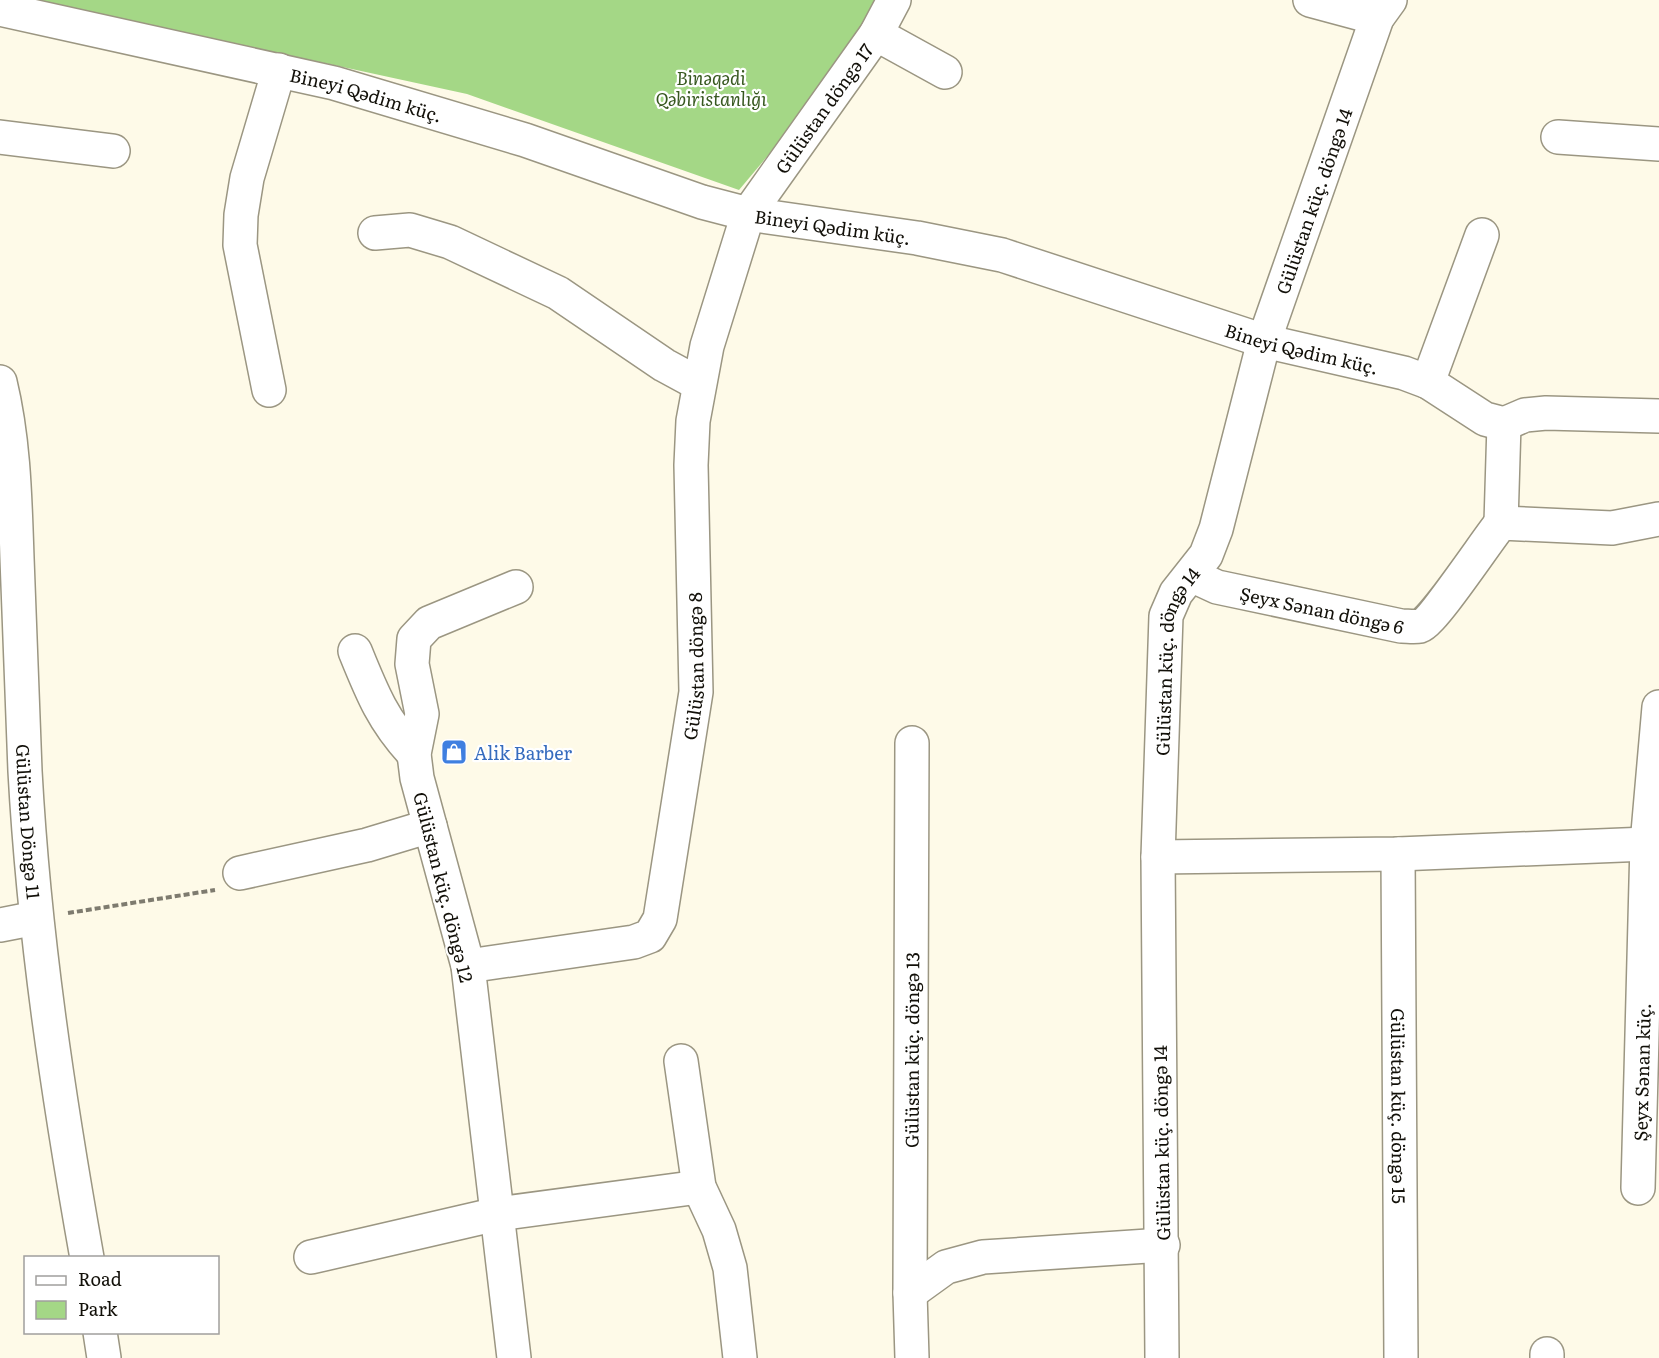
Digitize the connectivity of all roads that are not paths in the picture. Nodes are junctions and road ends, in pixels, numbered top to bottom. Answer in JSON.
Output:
{"nodes":[{"id":1,"x":894,"y":0,"type":"edge"},
{"id":2,"x":1310,"y":0,"type":"edge"},
{"id":3,"x":0,"y":9,"type":"edge"},
{"id":4,"x":1383,"y":9,"type":"edge"},
{"id":5,"x":876,"y":33,"type":"junction"},
{"id":6,"x":279,"y":70,"type":"junction"},
{"id":7,"x":945,"y":72,"type":"dead end"},
{"id":8,"x":0,"y":137,"type":"edge"},
{"id":9,"x":1558,"y":137,"type":"dead end"},
{"id":10,"x":1659,"y":144,"type":"edge"},
{"id":11,"x":113,"y":151,"type":"dead end"},
{"id":12,"x":748,"y":214,"type":"junction"},
{"id":13,"x":375,"y":233,"type":"dead end"},
{"id":14,"x":1482,"y":235,"type":"dead end"},
{"id":15,"x":1264,"y":341,"type":"junction"},
{"id":16,"x":0,"y":382,"type":"edge"},
{"id":17,"x":1428,"y":382,"type":"junction"},
{"id":18,"x":699,"y":384,"type":"junction"},
{"id":19,"x":269,"y":390,"type":"dead end"},
{"id":20,"x":1659,"y":416,"type":"edge"},
{"id":21,"x":1504,"y":424,"type":"junction"},
{"id":22,"x":1659,"y":519,"type":"edge"},
{"id":23,"x":1501,"y":524,"type":"junction"},
{"id":24,"x":1191,"y":575,"type":"junction"},
{"id":25,"x":516,"y":587,"type":"dead end"},
{"id":26,"x":355,"y":651,"type":"dead end"},
{"id":27,"x":1659,"y":707,"type":"edge"},
{"id":28,"x":912,"y":743,"type":"dead end"},
{"id":29,"x":414,"y":754,"type":"junction"},
{"id":30,"x":430,"y":826,"type":"junction"},
{"id":31,"x":1647,"y":844,"type":"junction"},
{"id":32,"x":1398,"y":854,"type":"junction"},
{"id":33,"x":1158,"y":857,"type":"junction"},
{"id":34,"x":240,"y":873,"type":"road end"},
{"id":35,"x":36,"y":918,"type":"junction"},
{"id":36,"x":0,"y":925,"type":"edge"},
{"id":37,"x":468,"y":966,"type":"junction"},
{"id":38,"x":681,"y":1061,"type":"dead end"},
{"id":39,"x":699,"y":1187,"type":"junction"},
{"id":40,"x":1638,"y":1188,"type":"dead end"},
{"id":41,"x":497,"y":1214,"type":"junction"},
{"id":42,"x":1163,"y":1245,"type":"junction"},
{"id":43,"x":87,"y":1256,"type":"edge"},
{"id":44,"x":311,"y":1257,"type":"dead end"},
{"id":45,"x":910,"y":1293,"type":"junction"},
{"id":46,"x":100,"y":1334,"type":"edge"},
{"id":47,"x":104,"y":1358,"type":"edge"},
{"id":48,"x":514,"y":1358,"type":"edge"},
{"id":49,"x":740,"y":1358,"type":"edge"},
{"id":50,"x":912,"y":1358,"type":"edge"},
{"id":51,"x":1162,"y":1358,"type":"edge"},
{"id":52,"x":1401,"y":1358,"type":"edge"}],
"edges":[{"from":1,"to":5,"type":"street","name":"Gülüstan döngə 17"},
{"from":2,"to":4,"type":"street"},
{"from":3,"to":6,"type":"street","name":"Bineyi Qədim küç."},
{"from":4,"to":15,"type":"street","name":"Gülüstan küç. döngə 14"},
{"from":5,"to":7,"type":"street"},
{"from":5,"to":12,"type":"street","name":"Gülüstan döngə 17"},
{"from":6,"to":12,"type":"street","name":"Bineyi Qədim küç."},
{"from":6,"to":19,"type":"street"},
{"from":8,"to":11,"type":"street"},
{"from":9,"to":10,"type":"street"},
{"from":12,"to":15,"type":"street","name":"Bineyi Qədim küç."},
{"from":12,"to":18,"type":"street","name":"Gülüstan döngə 8"},
{"from":13,"to":18,"type":"street"},
{"from":14,"to":17,"type":"street"},
{"from":15,"to":17,"type":"street","name":"Bineyi Qədim küç."},
{"from":15,"to":24,"type":"street","name":"Gülüstan küç. döngə 14"},
{"from":16,"to":35,"type":"street","name":"Gülüstan Döngə 11"},
{"from":17,"to":21,"type":"street","name":"Bineyi Qədim küç."},
{"from":18,"to":37,"type":"street","name":"Gülüstan döngə 8"},
{"from":20,"to":21,"type":"street"},
{"from":21,"to":23,"type":"street"},
{"from":22,"to":23,"type":"street"},
{"from":23,"to":24,"type":"street","name":"Şeyx Sənan döngə 6"},
{"from":24,"to":33,"type":"street","name":"Gülüstan küç. döngə 14"},
{"from":25,"to":29,"type":"street","name":"Gülüstan küç. döngə 12"},
{"from":26,"to":29,"type":"street"},
{"from":27,"to":31,"type":"street","name":"Şeyx Sənan küç."},
{"from":28,"to":45,"type":"street","name":"Gülüstan küç. döngə 13"},
{"from":29,"to":30,"type":"street","name":"Gülüstan küç. döngə 12"},
{"from":30,"to":34,"type":"street"},
{"from":30,"to":37,"type":"street","name":"Gülüstan küç. döngə 12"},
{"from":31,"to":32,"type":"street"},
{"from":31,"to":40,"type":"street","name":"Şeyx Sənan küç."},
{"from":32,"to":33,"type":"street"},
{"from":32,"to":52,"type":"street","name":"Gülüstan küç. döngə 15"},
{"from":33,"to":42,"type":"street","name":"Gülüstan küç. döngə 14"},
{"from":35,"to":36,"type":"street"},
{"from":35,"to":43,"type":"street","name":"Gülüstan Döngə 11"},
{"from":37,"to":41,"type":"street","name":"Gülüstan küç. döngə 12"},
{"from":38,"to":39,"type":"street"},
{"from":39,"to":41,"type":"street"},
{"from":39,"to":49,"type":"street"},
{"from":41,"to":44,"type":"street"},
{"from":41,"to":48,"type":"street","name":"Gülüstan küç. döngə 12"},
{"from":42,"to":45,"type":"street"},
{"from":42,"to":51,"type":"street","name":"Gülüstan küç. döngə 14"},
{"from":45,"to":50,"type":"street","name":"Gülüstan küç. döngə 13"},
{"from":46,"to":47,"type":"street"}]}
